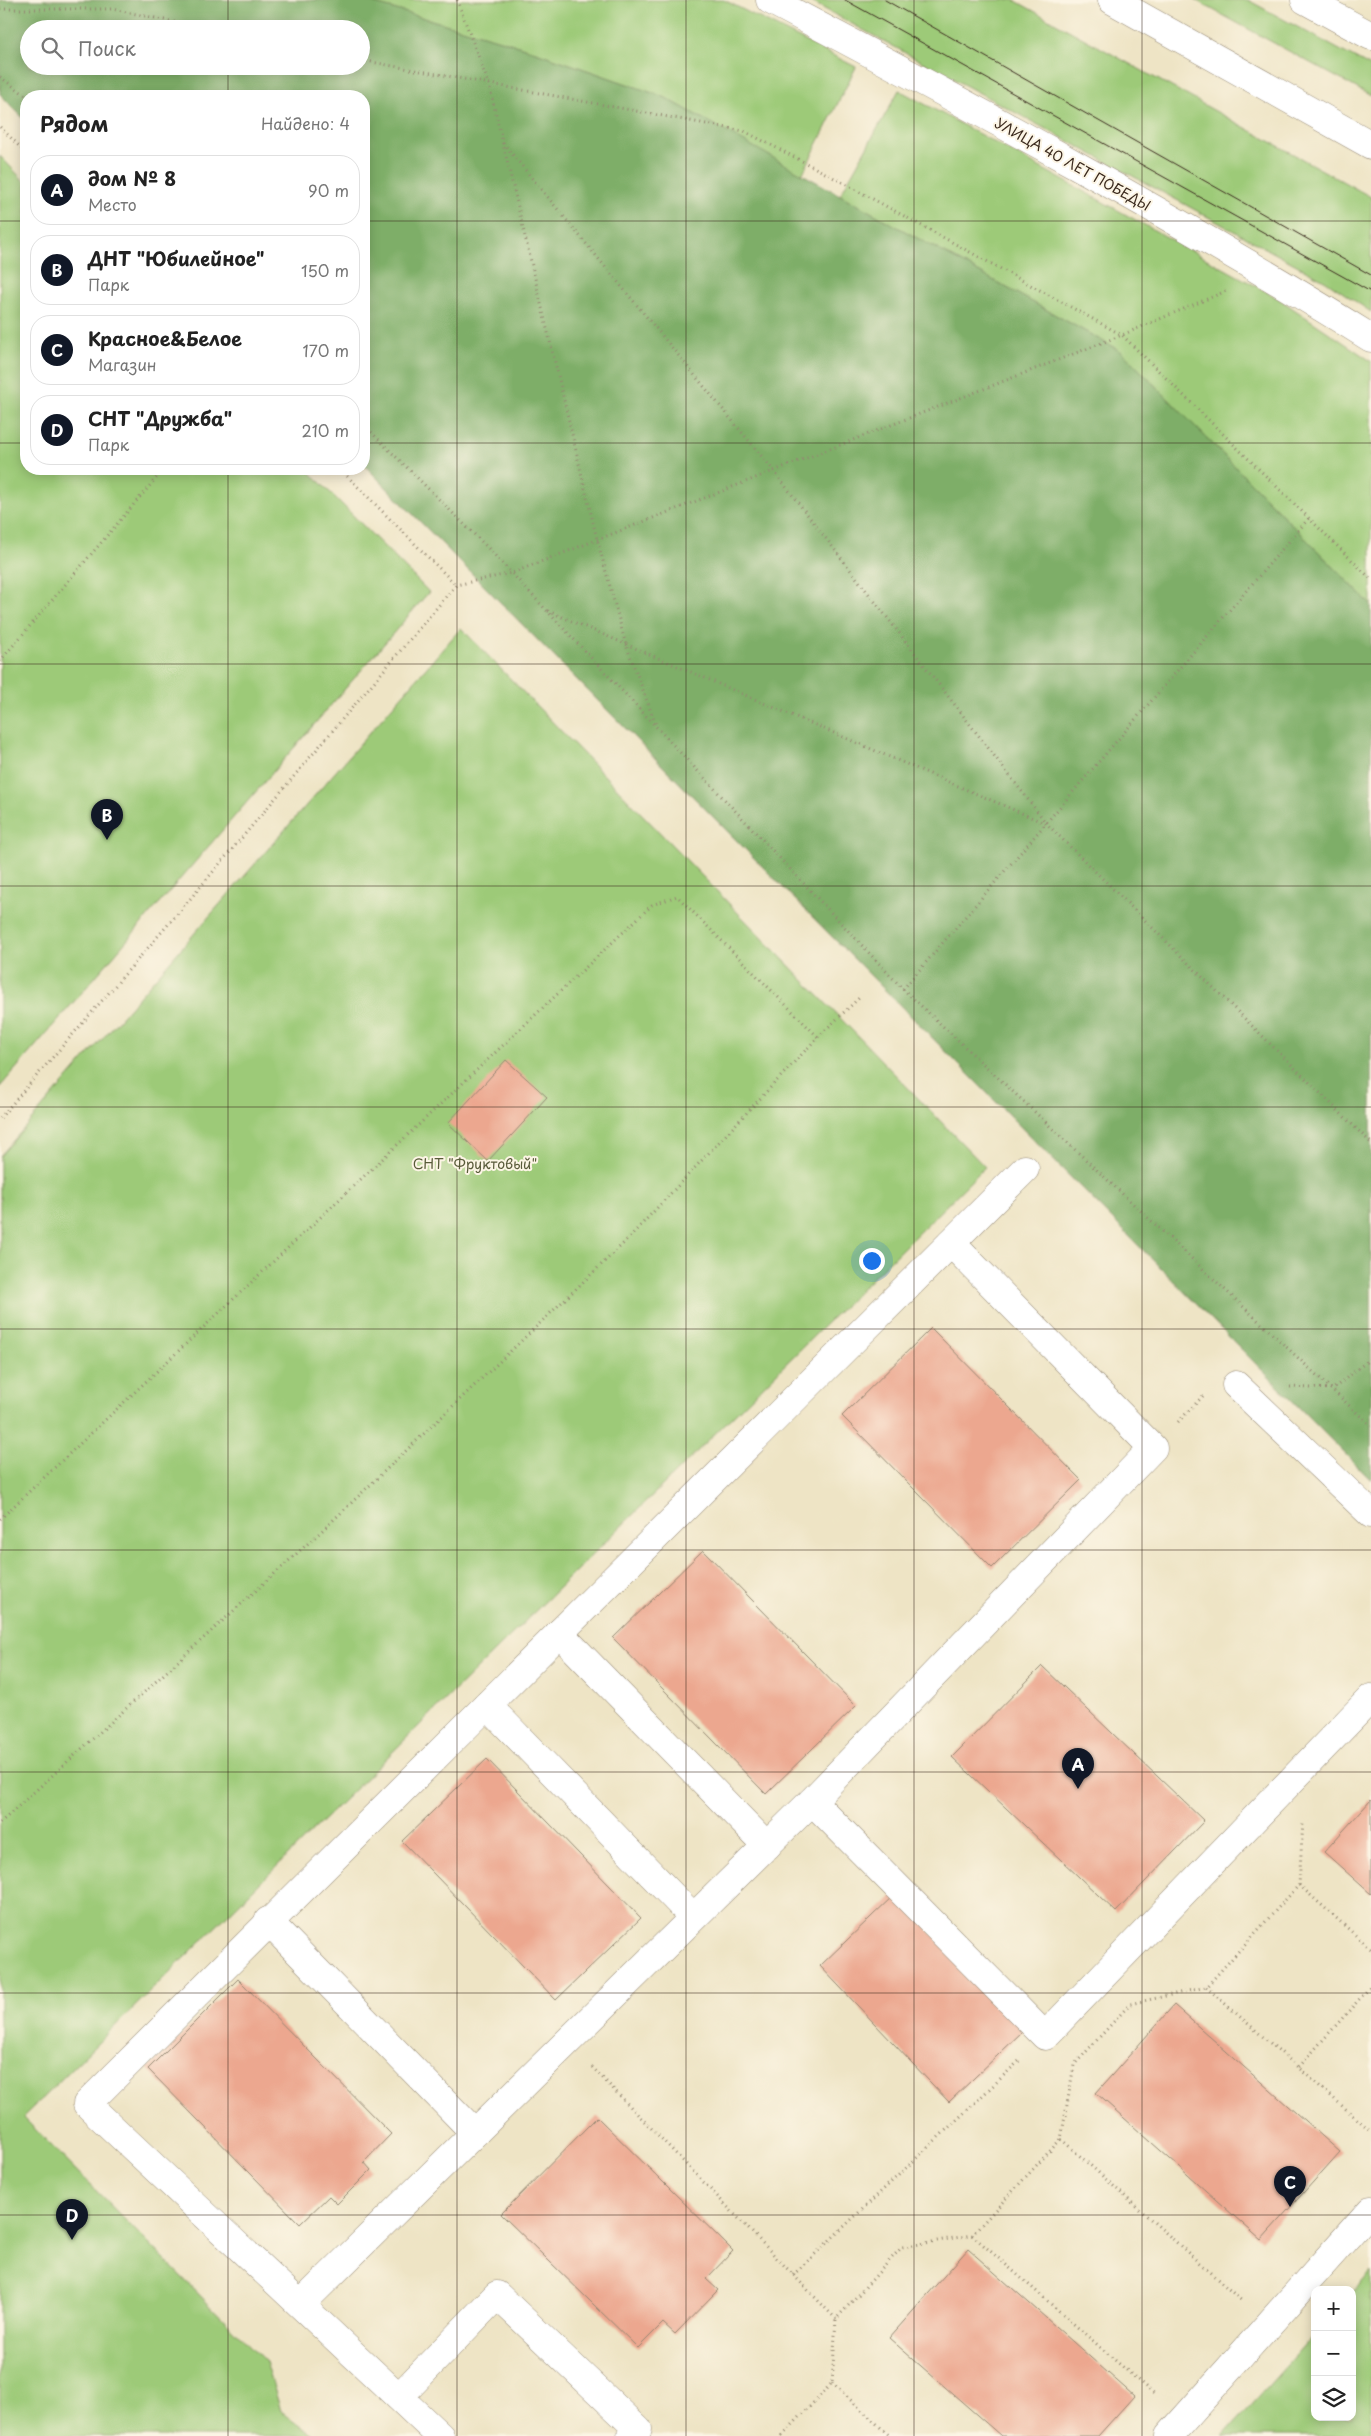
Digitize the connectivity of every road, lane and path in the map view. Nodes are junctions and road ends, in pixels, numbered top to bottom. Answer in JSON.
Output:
{"nodes":[{"id":1,"x":457,"y":0,"type":"edge"},
{"id":2,"x":770,"y":0,"type":"edge"},
{"id":3,"x":1112,"y":0,"type":"edge"},
{"id":4,"x":1305,"y":0,"type":"edge"},
{"id":5,"x":0,"y":8,"type":"edge"},
{"id":6,"x":165,"y":20,"type":"edge"},
{"id":7,"x":1371,"y":36,"type":"edge"},
{"id":8,"x":370,"y":62,"type":"edge"},
{"id":9,"x":0,"y":77,"type":"edge"},
{"id":10,"x":490,"y":85,"type":"junction"},
{"id":11,"x":20,"y":91,"type":"edge"},
{"id":12,"x":0,"y":127,"type":"edge"},
{"id":13,"x":503,"y":143,"type":"junction"},
{"id":14,"x":1371,"y":145,"type":"edge"},
{"id":15,"x":20,"y":147,"type":"edge"},
{"id":16,"x":1267,"y":273,"type":"junction"},
{"id":17,"x":1122,"y":335,"type":"junction"},
{"id":18,"x":1371,"y":338,"type":"edge"},
{"id":19,"x":370,"y":431,"type":"edge"},
{"id":20,"x":773,"y":470,"type":"junction"},
{"id":21,"x":159,"y":475,"type":"edge"},
{"id":22,"x":346,"y":475,"type":"edge"},
{"id":23,"x":1309,"y":518,"type":"junction"},
{"id":24,"x":597,"y":539,"type":"junction"},
{"id":25,"x":512,"y":573,"type":"junction"},
{"id":26,"x":1371,"y":579,"type":"edge"},
{"id":27,"x":456,"y":585,"type":"junction"},
{"id":28,"x":547,"y":611,"type":"junction"},
{"id":29,"x":626,"y":645,"type":"junction"},
{"id":30,"x":0,"y":661,"type":"edge"},
{"id":31,"x":657,"y":728,"type":"junction"},
{"id":32,"x":1047,"y":824,"type":"junction"},
{"id":33,"x":903,"y":989,"type":"junction"},
{"id":34,"x":859,"y":998,"type":"dead end"},
{"id":35,"x":818,"y":1037,"type":"junction"},
{"id":36,"x":0,"y":1118,"type":"edge"},
{"id":37,"x":1371,"y":1143,"type":"edge"},
{"id":38,"x":1025,"y":1169,"type":"dead end"},
{"id":39,"x":951,"y":1243,"type":"junction"},
{"id":40,"x":1371,"y":1358,"type":"edge"},
{"id":41,"x":1236,"y":1385,"type":"joint"},
{"id":42,"x":1333,"y":1389,"type":"junction"},
{"id":43,"x":1205,"y":1393,"type":"dead end"},
{"id":44,"x":1371,"y":1426,"type":"edge"},
{"id":45,"x":1153,"y":1448,"type":"junction"},
{"id":46,"x":1371,"y":1514,"type":"edge"},
{"id":47,"x":0,"y":1519,"type":"edge"},
{"id":48,"x":560,"y":1633,"type":"junction"},
{"id":49,"x":1371,"y":1698,"type":"edge"},
{"id":50,"x":487,"y":1705,"type":"junction"},
{"id":51,"x":812,"y":1801,"type":"junction"},
{"id":52,"x":1308,"y":1816,"type":"dead end"},
{"id":53,"x":0,"y":1823,"type":"edge"},
{"id":54,"x":767,"y":1846,"type":"junction"},
{"id":55,"x":1299,"y":1884,"type":"junction"},
{"id":56,"x":693,"y":1917,"type":"junction"},
{"id":57,"x":268,"y":1921,"type":"junction"},
{"id":58,"x":1371,"y":1949,"type":"edge"},
{"id":59,"x":1371,"y":1986,"type":"edge"},
{"id":60,"x":1206,"y":1987,"type":"junction"},
{"id":61,"x":1045,"y":2036,"type":"junction"},
{"id":62,"x":567,"y":2042,"type":"junction"},
{"id":63,"x":1299,"y":2067,"type":"junction"},
{"id":64,"x":1371,"y":2130,"type":"edge"},
{"id":65,"x":475,"y":2133,"type":"junction"},
{"id":66,"x":1061,"y":2139,"type":"junction"},
{"id":67,"x":1371,"y":2210,"type":"edge"},
{"id":68,"x":972,"y":2236,"type":"junction"},
{"id":69,"x":793,"y":2276,"type":"junction"},
{"id":70,"x":301,"y":2304,"type":"junction"},
{"id":71,"x":836,"y":2319,"type":"junction"},
{"id":72,"x":1268,"y":2324,"type":"junction"},
{"id":73,"x":832,"y":2383,"type":"junction"},
{"id":74,"x":399,"y":2397,"type":"junction"},
{"id":75,"x":1176,"y":2428,"type":"edge"},
{"id":76,"x":440,"y":2436,"type":"edge"},
{"id":77,"x":631,"y":2436,"type":"edge"},
{"id":78,"x":782,"y":2436,"type":"edge"},
{"id":79,"x":890,"y":2436,"type":"edge"}],
"edges":[{"from":1,"to":10,"type":"path"},
{"from":2,"to":16,"type":"street","name":"УЛИЦА 40 ЛЕТ ПОБЕДЫ"},
{"from":3,"to":14,"type":"street"},
{"from":4,"to":7,"type":"street"},
{"from":5,"to":6,"type":"path"},
{"from":8,"to":10,"type":"path"},
{"from":9,"to":11,"type":"path"},
{"from":10,"to":13,"type":"path"},
{"from":10,"to":17,"type":"path"},
{"from":12,"to":15,"type":"path"},
{"from":13,"to":20,"type":"path"},
{"from":13,"to":24,"type":"path"},
{"from":16,"to":17,"type":"path"},
{"from":16,"to":18,"type":"street","name":"УЛИЦА 40 ЛЕТ ПОБЕДЫ"},
{"from":17,"to":20,"type":"path"},
{"from":17,"to":23,"type":"path"},
{"from":19,"to":25,"type":"path"},
{"from":20,"to":24,"type":"path"},
{"from":20,"to":32,"type":"path"},
{"from":21,"to":30,"type":"path"},
{"from":22,"to":27,"type":"path"},
{"from":23,"to":26,"type":"path"},
{"from":23,"to":32,"type":"path"},
{"from":24,"to":25,"type":"path"},
{"from":24,"to":29,"type":"path"},
{"from":25,"to":27,"type":"path"},
{"from":25,"to":28,"type":"path"},
{"from":27,"to":36,"type":"path"},
{"from":28,"to":29,"type":"path"},
{"from":28,"to":31,"type":"path"},
{"from":29,"to":31,"type":"path"},
{"from":29,"to":32,"type":"path"},
{"from":31,"to":33,"type":"path"},
{"from":32,"to":33,"type":"path"},
{"from":32,"to":37,"type":"path"},
{"from":33,"to":42,"type":"path"},
{"from":34,"to":35,"type":"path"},
{"from":35,"to":47,"type":"path"},
{"from":35,"to":53,"type":"path"},
{"from":38,"to":39,"type":"street"},
{"from":39,"to":45,"type":"street"},
{"from":39,"to":48,"type":"street"},
{"from":40,"to":42,"type":"path"},
{"from":41,"to":42,"type":"path"},
{"from":41,"to":46,"type":"street"},
{"from":42,"to":44,"type":"path"},
{"from":43,"to":45,"type":"path"},
{"from":45,"to":51,"type":"street"},
{"from":48,"to":50,"type":"street"},
{"from":48,"to":54,"type":"street"},
{"from":49,"to":61,"type":"street"},
{"from":50,"to":56,"type":"street"},
{"from":50,"to":57,"type":"street"},
{"from":51,"to":54,"type":"street"},
{"from":51,"to":61,"type":"street"},
{"from":52,"to":55,"type":"path"},
{"from":54,"to":56,"type":"street"},
{"from":55,"to":58,"type":"path"},
{"from":55,"to":60,"type":"path"},
{"from":56,"to":62,"type":"street"},
{"from":57,"to":65,"type":"street"},
{"from":57,"to":70,"type":"street"},
{"from":59,"to":63,"type":"path"},
{"from":60,"to":63,"type":"path"},
{"from":60,"to":66,"type":"path"},
{"from":61,"to":69,"type":"path"},
{"from":62,"to":65,"type":"street"},
{"from":62,"to":69,"type":"path"},
{"from":63,"to":64,"type":"path"},
{"from":65,"to":70,"type":"street"},
{"from":66,"to":68,"type":"path"},
{"from":66,"to":72,"type":"path"},
{"from":67,"to":72,"type":"street"},
{"from":68,"to":71,"type":"path"},
{"from":68,"to":75,"type":"path"},
{"from":69,"to":71,"type":"path"},
{"from":70,"to":74,"type":"street"},
{"from":71,"to":73,"type":"path"},
{"from":72,"to":75,"type":"street"},
{"from":73,"to":78,"type":"path"},
{"from":73,"to":79,"type":"path"},
{"from":74,"to":76,"type":"street"},
{"from":74,"to":77,"type":"street"}]}
